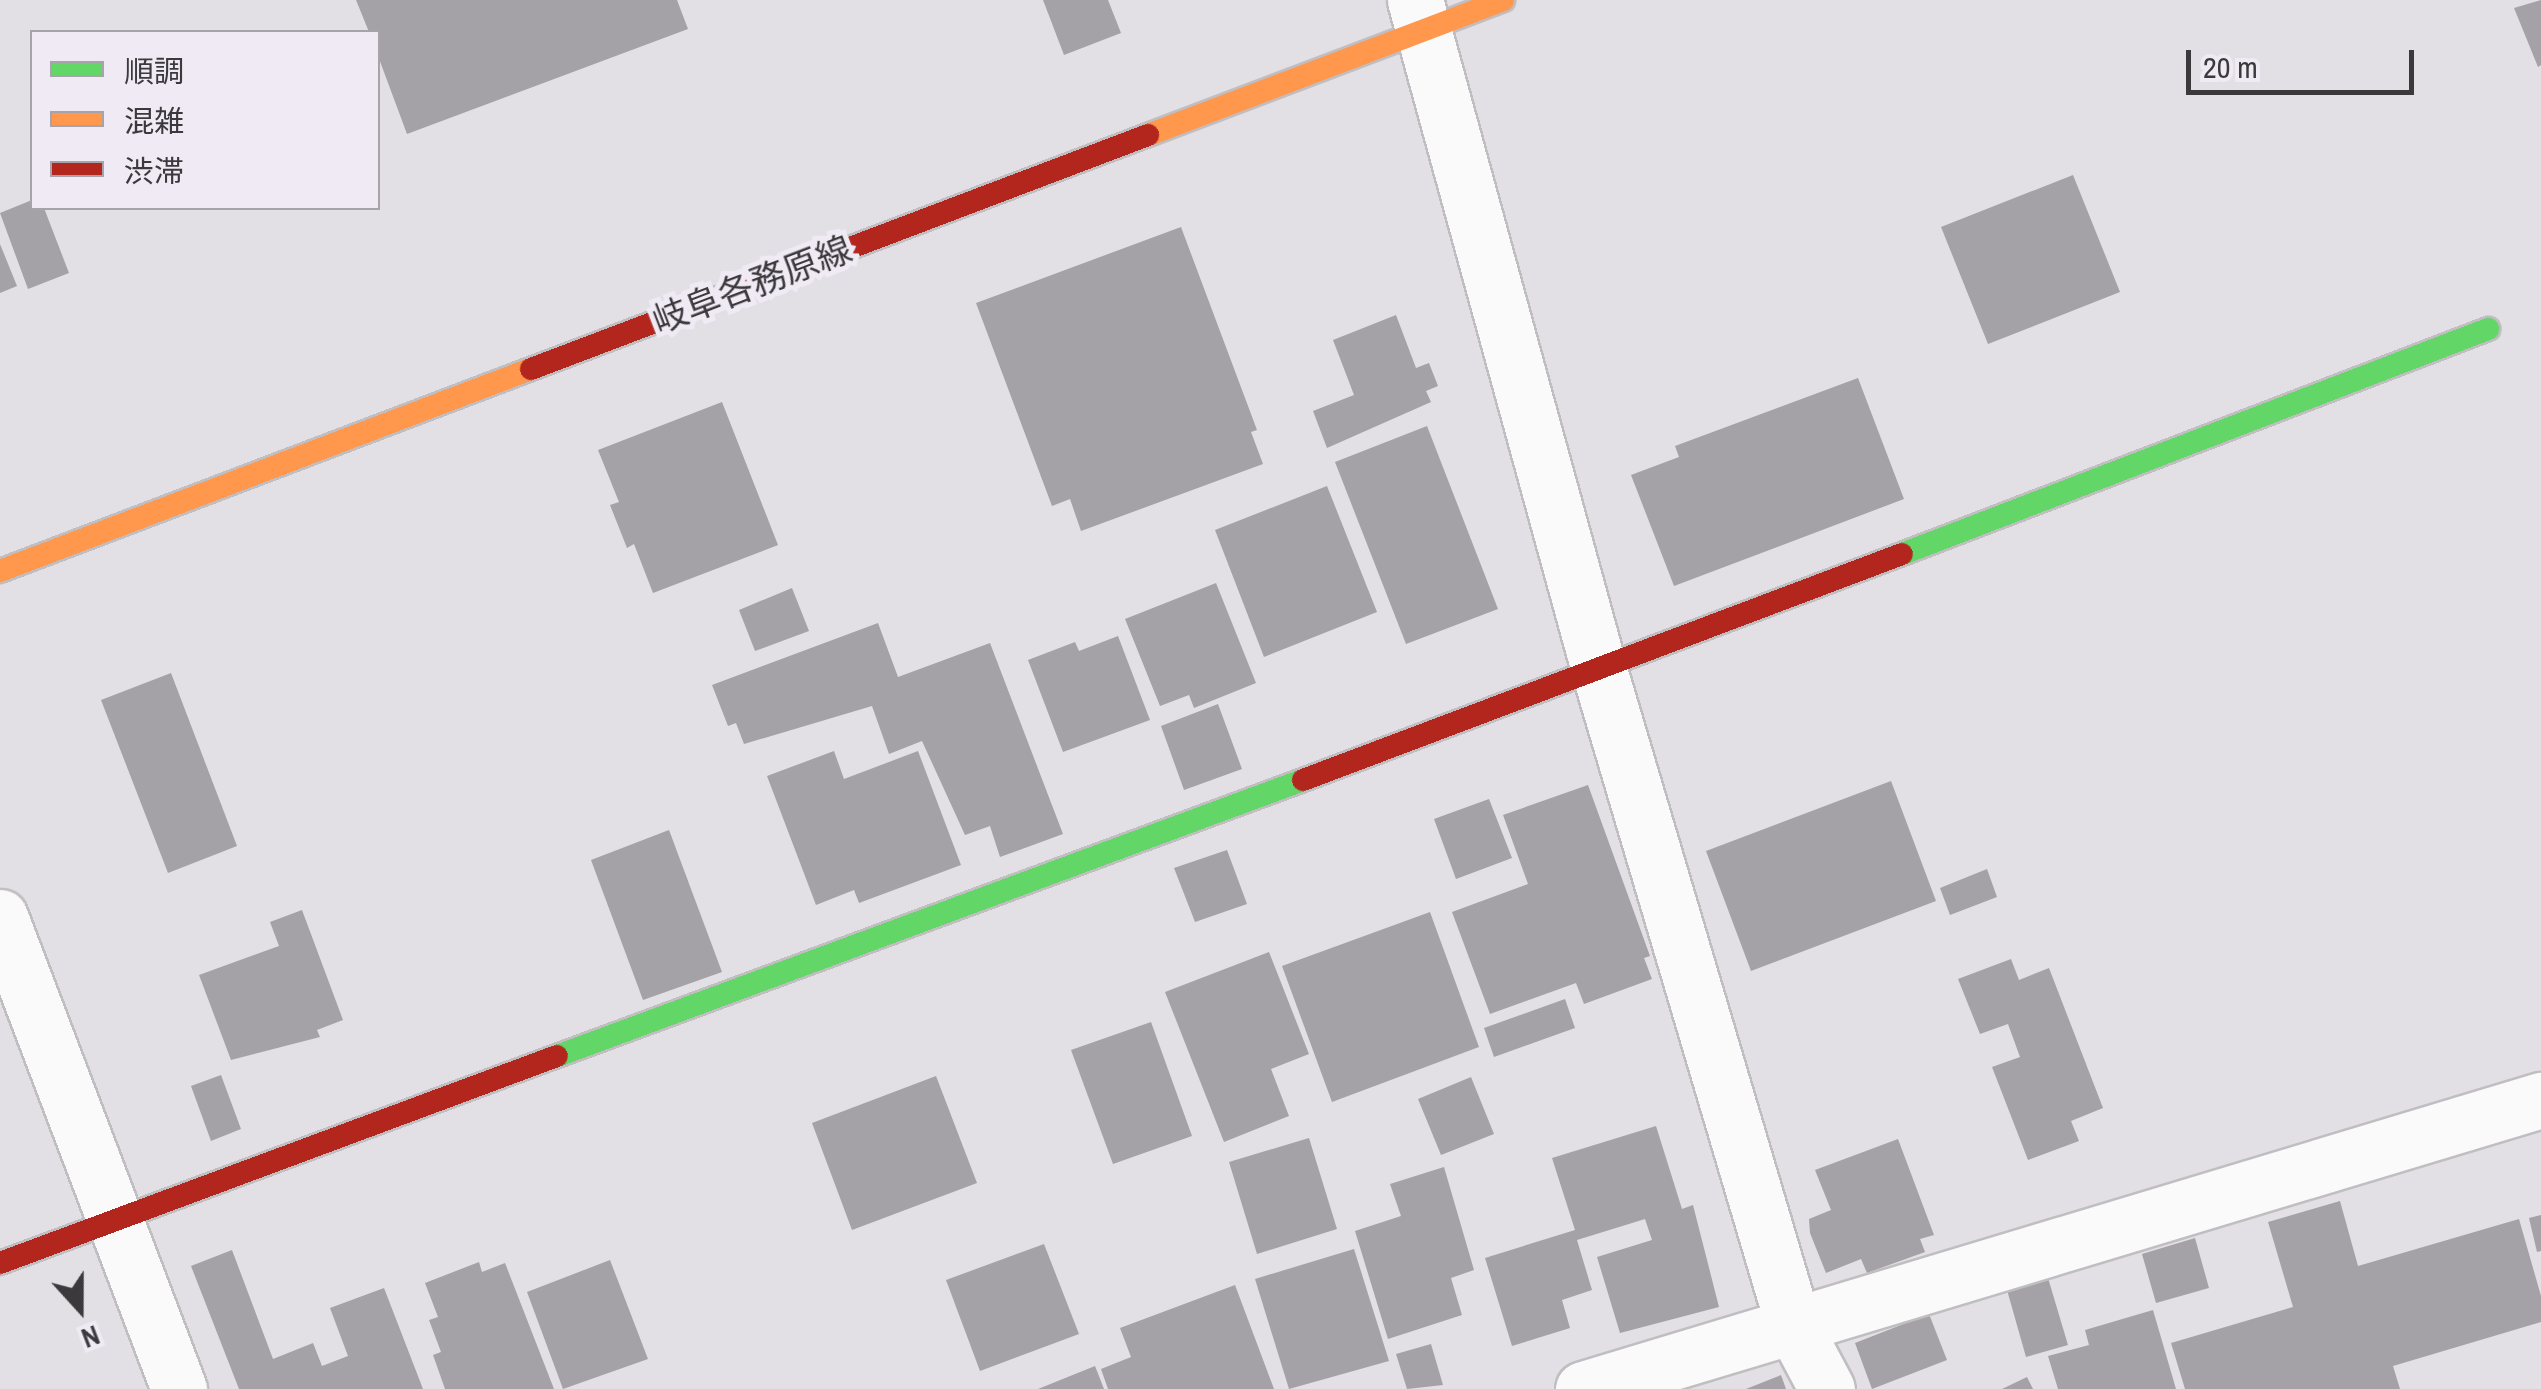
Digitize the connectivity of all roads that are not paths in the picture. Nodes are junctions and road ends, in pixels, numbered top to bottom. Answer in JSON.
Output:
{"nodes":[{"id":1,"x":1503,"y":0,"type":"edge"},
{"id":2,"x":1420,"y":14,"type":"edge"},
{"id":3,"x":2488,"y":329,"type":"dead end"},
{"id":4,"x":0,"y":571,"type":"edge"},
{"id":5,"x":1599,"y":670,"type":"junction"},
{"id":6,"x":0,"y":917,"type":"edge"},
{"id":7,"x":2541,"y":1100,"type":"edge"},
{"id":8,"x":116,"y":1219,"type":"junction"},
{"id":9,"x":0,"y":1263,"type":"edge"},
{"id":10,"x":1794,"y":1327,"type":"junction"},
{"id":11,"x":179,"y":1389,"type":"edge"},
{"id":12,"x":1583,"y":1389,"type":"edge"},
{"id":13,"x":1827,"y":1389,"type":"edge"}],
"edges":[{"from":1,"to":2,"type":"street","name":"岐阜各務原線"},
{"from":2,"to":4,"type":"street","name":"岐阜各務原線"},
{"from":2,"to":5,"type":"street"},
{"from":3,"to":5,"type":"street"},
{"from":5,"to":8,"type":"street"},
{"from":5,"to":10,"type":"street"},
{"from":6,"to":8,"type":"street"},
{"from":7,"to":10,"type":"street"},
{"from":8,"to":9,"type":"street"},
{"from":8,"to":11,"type":"street"},
{"from":10,"to":12,"type":"street"},
{"from":10,"to":13,"type":"street"}]}
